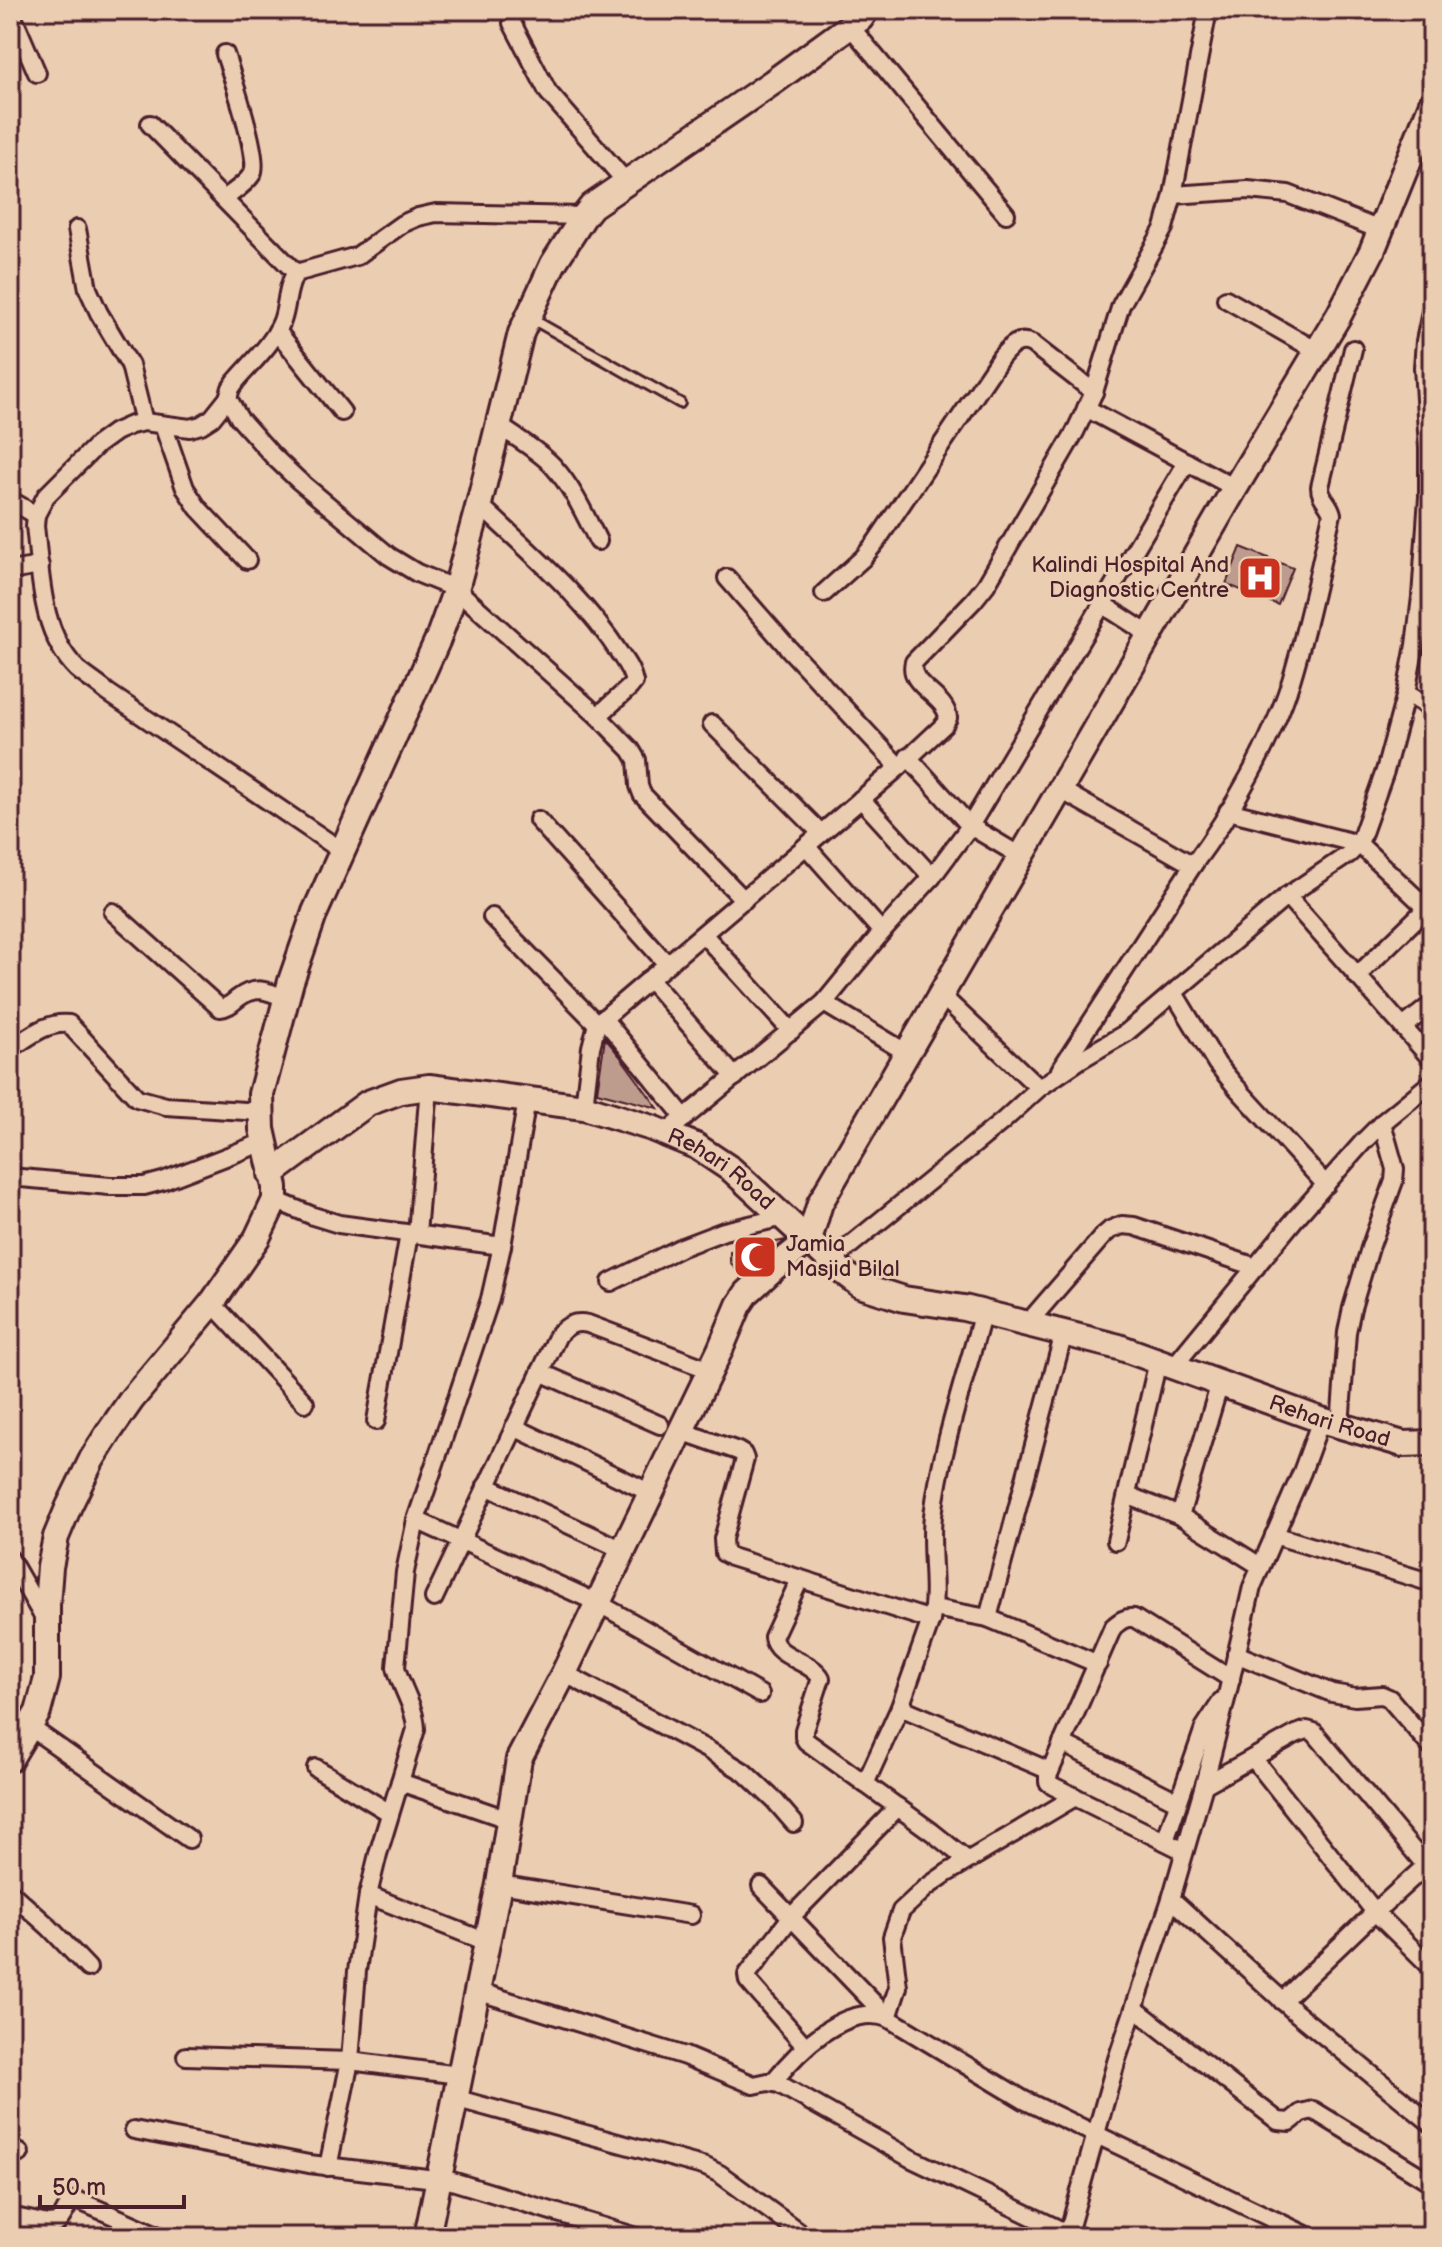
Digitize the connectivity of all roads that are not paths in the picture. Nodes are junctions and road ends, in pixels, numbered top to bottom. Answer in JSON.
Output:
{"nodes":[{"id":1,"x":10,"y":10,"type":"edge"},
{"id":2,"x":1208,"y":10,"type":"edge"},
{"id":3,"x":858,"y":18,"type":"edge"},
{"id":4,"x":512,"y":23,"type":"dead end"},
{"id":5,"x":225,"y":54,"type":"dead end"},
{"id":6,"x":37,"y":73,"type":"dead end"},
{"id":7,"x":1432,"y":103,"type":"edge"},
{"id":8,"x":150,"y":124,"type":"dead end"},
{"id":9,"x":626,"y":182,"type":"junction"},
{"id":10,"x":1173,"y":195,"type":"junction"},
{"id":11,"x":224,"y":199,"type":"junction"},
{"id":12,"x":1006,"y":214,"type":"dead end"},
{"id":13,"x":584,"y":216,"type":"junction"},
{"id":14,"x":77,"y":229,"type":"dead end"},
{"id":15,"x":1380,"y":230,"type":"junction"},
{"id":16,"x":296,"y":273,"type":"junction"},
{"id":17,"x":1226,"y":299,"type":"dead end"},
{"id":18,"x":1432,"y":307,"type":"edge"},
{"id":19,"x":528,"y":316,"type":"junction"},
{"id":20,"x":277,"y":331,"type":"junction"},
{"id":21,"x":1353,"y":349,"type":"dead end"},
{"id":22,"x":1317,"y":351,"type":"junction"},
{"id":23,"x":1094,"y":392,"type":"junction"},
{"id":24,"x":228,"y":398,"type":"junction"},
{"id":25,"x":680,"y":403,"type":"dead end"},
{"id":26,"x":1086,"y":408,"type":"junction"},
{"id":27,"x":342,"y":412,"type":"dead end"},
{"id":28,"x":144,"y":422,"type":"junction"},
{"id":29,"x":163,"y":425,"type":"junction"},
{"id":30,"x":498,"y":425,"type":"junction"},
{"id":31,"x":1430,"y":434,"type":"edge"},
{"id":32,"x":1187,"y":462,"type":"junction"},
{"id":33,"x":1235,"y":488,"type":"junction"},
{"id":34,"x":10,"y":500,"type":"edge"},
{"id":35,"x":479,"y":504,"type":"junction"},
{"id":36,"x":36,"y":515,"type":"junction"},
{"id":37,"x":598,"y":541,"type":"dead end"},
{"id":38,"x":247,"y":560,"type":"dead end"},
{"id":39,"x":40,"y":566,"type":"junction"},
{"id":40,"x":10,"y":571,"type":"edge"},
{"id":41,"x":727,"y":578,"type":"dead end"},
{"id":42,"x":456,"y":589,"type":"junction"},
{"id":43,"x":824,"y":593,"type":"dead end"},
{"id":44,"x":1427,"y":599,"type":"edge"},
{"id":45,"x":1102,"y":604,"type":"junction"},
{"id":46,"x":1150,"y":635,"type":"junction"},
{"id":47,"x":1406,"y":693,"type":"junction"},
{"id":48,"x":1432,"y":709,"type":"edge"},
{"id":49,"x":598,"y":716,"type":"junction"},
{"id":50,"x":712,"y":724,"type":"dead end"},
{"id":51,"x":904,"y":762,"type":"junction"},
{"id":52,"x":1061,"y":790,"type":"junction"},
{"id":53,"x":861,"y":799,"type":"junction"},
{"id":54,"x":1228,"y":811,"type":"junction"},
{"id":55,"x":538,"y":820,"type":"dead end"},
{"id":56,"x":970,"y":826,"type":"junction"},
{"id":57,"x":821,"y":833,"type":"junction"},
{"id":58,"x":1359,"y":844,"type":"junction"},
{"id":59,"x":806,"y":846,"type":"junction"},
{"id":60,"x":342,"y":851,"type":"junction"},
{"id":61,"x":1022,"y":857,"type":"junction"},
{"id":62,"x":1193,"y":865,"type":"junction"},
{"id":63,"x":932,"y":877,"type":"junction"},
{"id":64,"x":1287,"y":896,"type":"junction"},
{"id":65,"x":744,"y":900,"type":"junction"},
{"id":66,"x":1430,"y":910,"type":"edge"},
{"id":67,"x":113,"y":912,"type":"dead end"},
{"id":68,"x":492,"y":917,"type":"dead end"},
{"id":69,"x":882,"y":932,"type":"junction"},
{"id":70,"x":704,"y":935,"type":"junction"},
{"id":71,"x":667,"y":964,"type":"junction"},
{"id":72,"x":1357,"y":976,"type":"junction"},
{"id":73,"x":649,"y":979,"type":"junction"},
{"id":74,"x":1174,"y":993,"type":"junction"},
{"id":75,"x":941,"y":995,"type":"junction"},
{"id":76,"x":286,"y":999,"type":"junction"},
{"id":77,"x":824,"y":1003,"type":"junction"},
{"id":78,"x":1432,"y":1004,"type":"edge"},
{"id":79,"x":600,"y":1021,"type":"junction"},
{"id":80,"x":1403,"y":1027,"type":"junction"},
{"id":81,"x":791,"y":1031,"type":"junction"},
{"id":82,"x":10,"y":1049,"type":"edge"},
{"id":83,"x":907,"y":1053,"type":"junction"},
{"id":84,"x":1432,"y":1060,"type":"edge"},
{"id":85,"x":1057,"y":1075,"type":"junction"},
{"id":86,"x":735,"y":1077,"type":"junction"},
{"id":87,"x":1432,"y":1082,"type":"edge"},
{"id":88,"x":429,"y":1087,"type":"junction"},
{"id":89,"x":1039,"y":1088,"type":"junction"},
{"id":90,"x":527,"y":1100,"type":"junction"},
{"id":91,"x":584,"y":1107,"type":"junction"},
{"id":92,"x":261,"y":1112,"type":"junction"},
{"id":93,"x":685,"y":1118,"type":"junction"},
{"id":94,"x":1382,"y":1123,"type":"junction"},
{"id":95,"x":666,"y":1133,"type":"junction"},
{"id":96,"x":264,"y":1142,"type":"junction"},
{"id":97,"x":271,"y":1174,"type":"junction"},
{"id":98,"x":10,"y":1177,"type":"edge"},
{"id":99,"x":1326,"y":1185,"type":"junction"},
{"id":100,"x":275,"y":1200,"type":"junction"},
{"id":101,"x":784,"y":1217,"type":"junction"},
{"id":102,"x":413,"y":1234,"type":"junction"},
{"id":103,"x":809,"y":1240,"type":"junction"},
{"id":104,"x":502,"y":1246,"type":"junction"},
{"id":105,"x":831,"y":1261,"type":"junction"},
{"id":106,"x":1256,"y":1267,"type":"junction"},
{"id":107,"x":611,"y":1282,"type":"dead end"},
{"id":108,"x":212,"y":1303,"type":"junction"},
{"id":109,"x":983,"y":1312,"type":"junction"},
{"id":110,"x":1027,"y":1324,"type":"junction"},
{"id":111,"x":1064,"y":1333,"type":"junction"},
{"id":112,"x":1166,"y":1364,"type":"junction"},
{"id":113,"x":710,"y":1370,"type":"junction"},
{"id":114,"x":540,"y":1372,"type":"junction"},
{"id":115,"x":1220,"y":1383,"type":"junction"},
{"id":116,"x":305,"y":1403,"type":"dead end"},
{"id":117,"x":376,"y":1421,"type":"dead end"},
{"id":118,"x":1330,"y":1423,"type":"junction"},
{"id":119,"x":514,"y":1427,"type":"junction"},
{"id":120,"x":671,"y":1428,"type":"junction"},
{"id":121,"x":1432,"y":1443,"type":"edge"},
{"id":122,"x":486,"y":1486,"type":"junction"},
{"id":123,"x":651,"y":1493,"type":"junction"},
{"id":124,"x":1127,"y":1495,"type":"junction"},
{"id":125,"x":1180,"y":1516,"type":"junction"},
{"id":126,"x":416,"y":1520,"type":"junction"},
{"id":127,"x":1274,"y":1535,"type":"junction"},
{"id":128,"x":461,"y":1540,"type":"junction"},
{"id":129,"x":1116,"y":1541,"type":"dead end"},
{"id":130,"x":623,"y":1550,"type":"junction"},
{"id":131,"x":10,"y":1559,"type":"edge"},
{"id":132,"x":1260,"y":1566,"type":"junction"},
{"id":133,"x":800,"y":1579,"type":"junction"},
{"id":134,"x":1432,"y":1583,"type":"edge"},
{"id":135,"x":434,"y":1598,"type":"dead end"},
{"id":136,"x":598,"y":1603,"type":"junction"},
{"id":137,"x":933,"y":1614,"type":"junction"},
{"id":138,"x":988,"y":1618,"type":"junction"},
{"id":139,"x":47,"y":1624,"type":"junction"},
{"id":140,"x":1236,"y":1654,"type":"junction"},
{"id":141,"x":1098,"y":1664,"type":"junction"},
{"id":142,"x":564,"y":1673,"type":"junction"},
{"id":143,"x":1229,"y":1687,"type":"junction"},
{"id":144,"x":760,"y":1694,"type":"dead end"},
{"id":145,"x":900,"y":1707,"type":"junction"},
{"id":146,"x":30,"y":1727,"type":"junction"},
{"id":147,"x":1062,"y":1743,"type":"junction"},
{"id":148,"x":1432,"y":1748,"type":"edge"},
{"id":149,"x":1253,"y":1758,"type":"junction"},
{"id":150,"x":10,"y":1759,"type":"edge"},
{"id":151,"x":316,"y":1768,"type":"dead end"},
{"id":152,"x":1050,"y":1771,"type":"junction"},
{"id":153,"x":400,"y":1782,"type":"junction"},
{"id":154,"x":865,"y":1784,"type":"junction"},
{"id":155,"x":1204,"y":1785,"type":"junction"},
{"id":156,"x":1075,"y":1797,"type":"junction"},
{"id":157,"x":1177,"y":1801,"type":"junction"},
{"id":158,"x":898,"y":1807,"type":"junction"},
{"id":159,"x":390,"y":1813,"type":"junction"},
{"id":160,"x":510,"y":1820,"type":"junction"},
{"id":161,"x":794,"y":1823,"type":"dead end"},
{"id":162,"x":189,"y":1839,"type":"dead end"},
{"id":163,"x":1165,"y":1841,"type":"junction"},
{"id":164,"x":1184,"y":1851,"type":"junction"},
{"id":165,"x":967,"y":1860,"type":"junction"},
{"id":166,"x":1430,"y":1866,"type":"edge"},
{"id":167,"x":499,"y":1884,"type":"junction"},
{"id":168,"x":761,"y":1886,"type":"dead end"},
{"id":169,"x":10,"y":1892,"type":"edge"},
{"id":170,"x":368,"y":1895,"type":"junction"},
{"id":171,"x":1171,"y":1899,"type":"junction"},
{"id":172,"x":1375,"y":1912,"type":"junction"},
{"id":173,"x":691,"y":1915,"type":"dead end"},
{"id":174,"x":791,"y":1917,"type":"junction"},
{"id":175,"x":487,"y":1942,"type":"junction"},
{"id":176,"x":88,"y":1968,"type":"dead end"},
{"id":177,"x":1432,"y":1968,"type":"edge"},
{"id":178,"x":477,"y":1991,"type":"junction"},
{"id":179,"x":1282,"y":2001,"type":"junction"},
{"id":180,"x":1134,"y":2008,"type":"junction"},
{"id":181,"x":888,"y":2018,"type":"junction"},
{"id":182,"x":805,"y":2046,"type":"junction"},
{"id":183,"x":186,"y":2056,"type":"dead end"},
{"id":184,"x":350,"y":2061,"type":"junction"},
{"id":185,"x":773,"y":2082,"type":"junction"},
{"id":186,"x":464,"y":2094,"type":"junction"},
{"id":187,"x":1432,"y":2124,"type":"edge"},
{"id":188,"x":134,"y":2130,"type":"dead end"},
{"id":189,"x":1096,"y":2133,"type":"junction"},
{"id":190,"x":328,"y":2167,"type":"junction"},
{"id":191,"x":452,"y":2182,"type":"junction"},
{"id":192,"x":1432,"y":2183,"type":"edge"},
{"id":193,"x":10,"y":2216,"type":"edge"},
{"id":194,"x":1068,"y":2235,"type":"edge"},
{"id":195,"x":162,"y":2237,"type":"edge"},
{"id":196,"x":427,"y":2237,"type":"edge"},
{"id":197,"x":637,"y":2237,"type":"edge"},
{"id":198,"x":806,"y":2237,"type":"edge"},
{"id":199,"x":1310,"y":2237,"type":"edge"}],
"edges":[{"from":1,"to":6,"type":"street"},
{"from":2,"to":10,"type":"street"},
{"from":3,"to":9,"type":"main road"},
{"from":3,"to":12,"type":"street"},
{"from":4,"to":9,"type":"street"},
{"from":5,"to":11,"type":"street"},
{"from":7,"to":15,"type":"main road"},
{"from":8,"to":11,"type":"street"},
{"from":9,"to":13,"type":"main road"},
{"from":10,"to":15,"type":"street"},
{"from":10,"to":23,"type":"street"},
{"from":11,"to":16,"type":"street"},
{"from":13,"to":16,"type":"street"},
{"from":13,"to":19,"type":"main road"},
{"from":14,"to":28,"type":"street"},
{"from":15,"to":22,"type":"main road"},
{"from":16,"to":20,"type":"street"},
{"from":17,"to":22,"type":"street"},
{"from":18,"to":31,"type":"street"},
{"from":19,"to":25,"type":"lane"},
{"from":19,"to":30,"type":"main road"},
{"from":20,"to":24,"type":"street"},
{"from":20,"to":27,"type":"street"},
{"from":21,"to":54,"type":"street"},
{"from":22,"to":33,"type":"main road"},
{"from":23,"to":26,"type":"street"},
{"from":23,"to":43,"type":"street"},
{"from":24,"to":29,"type":"street"},
{"from":24,"to":42,"type":"street"},
{"from":26,"to":32,"type":"street"},
{"from":26,"to":51,"type":"street"},
{"from":28,"to":29,"type":"street"},
{"from":28,"to":36,"type":"street"},
{"from":29,"to":38,"type":"street"},
{"from":30,"to":35,"type":"main road"},
{"from":30,"to":37,"type":"street"},
{"from":31,"to":44,"type":"street"},
{"from":32,"to":33,"type":"street"},
{"from":32,"to":45,"type":"street"},
{"from":33,"to":46,"type":"main road"},
{"from":34,"to":36,"type":"street"},
{"from":35,"to":42,"type":"main road"},
{"from":35,"to":49,"type":"street"},
{"from":36,"to":39,"type":"street"},
{"from":39,"to":40,"type":"street"},
{"from":39,"to":60,"type":"street"},
{"from":41,"to":51,"type":"street"},
{"from":42,"to":49,"type":"street"},
{"from":42,"to":60,"type":"main road"},
{"from":44,"to":47,"type":"street"},
{"from":45,"to":46,"type":"street"},
{"from":45,"to":56,"type":"street"},
{"from":46,"to":52,"type":"main road"},
{"from":47,"to":48,"type":"street"},
{"from":47,"to":58,"type":"street"},
{"from":49,"to":65,"type":"street"},
{"from":50,"to":57,"type":"street"},
{"from":51,"to":53,"type":"street"},
{"from":51,"to":56,"type":"street"},
{"from":52,"to":61,"type":"main road"},
{"from":52,"to":62,"type":"street"},
{"from":53,"to":57,"type":"street"},
{"from":53,"to":63,"type":"street"},
{"from":54,"to":58,"type":"street"},
{"from":54,"to":62,"type":"street"},
{"from":55,"to":71,"type":"street"},
{"from":56,"to":61,"type":"street"},
{"from":56,"to":63,"type":"street"},
{"from":57,"to":59,"type":"street"},
{"from":58,"to":64,"type":"street"},
{"from":58,"to":66,"type":"street"},
{"from":59,"to":65,"type":"street"},
{"from":59,"to":69,"type":"street"},
{"from":60,"to":76,"type":"main road"},
{"from":61,"to":75,"type":"main road"},
{"from":62,"to":85,"type":"street"},
{"from":63,"to":69,"type":"street"},
{"from":64,"to":72,"type":"street"},
{"from":64,"to":74,"type":"street"},
{"from":65,"to":70,"type":"street"},
{"from":66,"to":72,"type":"street"},
{"from":67,"to":76,"type":"street"},
{"from":68,"to":79,"type":"street"},
{"from":69,"to":77,"type":"street"},
{"from":70,"to":71,"type":"street"},
{"from":70,"to":81,"type":"street"},
{"from":71,"to":73,"type":"street"},
{"from":72,"to":80,"type":"street"},
{"from":73,"to":79,"type":"street"},
{"from":73,"to":86,"type":"street"},
{"from":74,"to":85,"type":"street"},
{"from":74,"to":99,"type":"street"},
{"from":75,"to":83,"type":"main road"},
{"from":75,"to":89,"type":"street"},
{"from":76,"to":92,"type":"main road"},
{"from":77,"to":81,"type":"street"},
{"from":77,"to":83,"type":"street"},
{"from":78,"to":80,"type":"street"},
{"from":79,"to":91,"type":"street"},
{"from":79,"to":93,"type":"street"},
{"from":80,"to":84,"type":"street"},
{"from":81,"to":86,"type":"street"},
{"from":82,"to":92,"type":"street"},
{"from":83,"to":103,"type":"main road"},
{"from":85,"to":89,"type":"street"},
{"from":86,"to":93,"type":"street"},
{"from":87,"to":94,"type":"street"},
{"from":88,"to":90,"type":"main road","name":"Rehari Road"},
{"from":88,"to":97,"type":"main road","name":"Rehari Road"},
{"from":88,"to":102,"type":"street"},
{"from":89,"to":105,"type":"street"},
{"from":90,"to":91,"type":"main road","name":"Rehari Road"},
{"from":90,"to":104,"type":"street"},
{"from":91,"to":95,"type":"main road","name":"Rehari Road"},
{"from":92,"to":96,"type":"main road"},
{"from":93,"to":95,"type":"street"},
{"from":94,"to":99,"type":"street"},
{"from":94,"to":118,"type":"street"},
{"from":95,"to":101,"type":"main road","name":"Rehari Road"},
{"from":96,"to":97,"type":"main road"},
{"from":96,"to":98,"type":"street"},
{"from":97,"to":100,"type":"main road"},
{"from":99,"to":106,"type":"street"},
{"from":100,"to":102,"type":"street"},
{"from":100,"to":108,"type":"main road"},
{"from":101,"to":103,"type":"main road","name":"Rehari Road"},
{"from":101,"to":107,"type":"street"},
{"from":102,"to":104,"type":"street"},
{"from":102,"to":117,"type":"street"},
{"from":103,"to":105,"type":"main road","name":"Rehari Road"},
{"from":103,"to":113,"type":"main road"},
{"from":104,"to":126,"type":"street"},
{"from":105,"to":109,"type":"main road","name":"Rehari Road"},
{"from":106,"to":110,"type":"street"},
{"from":106,"to":112,"type":"street"},
{"from":108,"to":116,"type":"street"},
{"from":108,"to":139,"type":"main road"},
{"from":109,"to":110,"type":"main road","name":"Rehari Road"},
{"from":109,"to":137,"type":"street"},
{"from":110,"to":111,"type":"main road","name":"Rehari Road"},
{"from":111,"to":112,"type":"main road","name":"Rehari Road"},
{"from":111,"to":138,"type":"street"},
{"from":112,"to":115,"type":"main road","name":"Rehari Road"},
{"from":112,"to":124,"type":"street"},
{"from":113,"to":114,"type":"street"},
{"from":113,"to":120,"type":"main road"},
{"from":114,"to":119,"type":"street"},
{"from":114,"to":120,"type":"street"},
{"from":115,"to":118,"type":"main road","name":"Rehari Road"},
{"from":115,"to":125,"type":"street"},
{"from":118,"to":121,"type":"main road","name":"Rehari Road"},
{"from":118,"to":127,"type":"street"},
{"from":119,"to":122,"type":"street"},
{"from":119,"to":123,"type":"street"},
{"from":120,"to":123,"type":"main road"},
{"from":120,"to":133,"type":"street"},
{"from":122,"to":128,"type":"street"},
{"from":122,"to":130,"type":"street"},
{"from":123,"to":130,"type":"main road"},
{"from":124,"to":125,"type":"street"},
{"from":124,"to":129,"type":"street"},
{"from":125,"to":132,"type":"street"},
{"from":126,"to":128,"type":"street"},
{"from":126,"to":153,"type":"street"},
{"from":127,"to":132,"type":"street"},
{"from":127,"to":134,"type":"street"},
{"from":128,"to":135,"type":"street"},
{"from":128,"to":136,"type":"street"},
{"from":130,"to":136,"type":"main road"},
{"from":131,"to":139,"type":"street"},
{"from":132,"to":140,"type":"street"},
{"from":133,"to":137,"type":"street"},
{"from":133,"to":154,"type":"street"},
{"from":136,"to":142,"type":"main road"},
{"from":136,"to":144,"type":"street"},
{"from":137,"to":138,"type":"street"},
{"from":137,"to":145,"type":"street"},
{"from":138,"to":141,"type":"street"},
{"from":139,"to":146,"type":"main road"},
{"from":140,"to":143,"type":"street"},
{"from":140,"to":148,"type":"street"},
{"from":141,"to":143,"type":"street"},
{"from":141,"to":147,"type":"street"},
{"from":142,"to":160,"type":"main road"},
{"from":142,"to":161,"type":"street"},
{"from":143,"to":155,"type":"street"},
{"from":143,"to":157,"type":"street"},
{"from":145,"to":152,"type":"street"},
{"from":145,"to":154,"type":"street"},
{"from":146,"to":150,"type":"main road"},
{"from":146,"to":162,"type":"street"},
{"from":147,"to":152,"type":"street"},
{"from":147,"to":157,"type":"street"},
{"from":149,"to":155,"type":"street"},
{"from":149,"to":166,"type":"street"},
{"from":149,"to":172,"type":"street"},
{"from":151,"to":159,"type":"street"},
{"from":152,"to":156,"type":"street"},
{"from":153,"to":159,"type":"street"},
{"from":153,"to":160,"type":"street"},
{"from":154,"to":158,"type":"street"},
{"from":155,"to":164,"type":"street"},
{"from":156,"to":163,"type":"street"},
{"from":156,"to":165,"type":"street"},
{"from":157,"to":163,"type":"street"},
{"from":158,"to":165,"type":"street"},
{"from":158,"to":174,"type":"street"},
{"from":159,"to":170,"type":"street"},
{"from":160,"to":167,"type":"main road"},
{"from":163,"to":164,"type":"street"},
{"from":164,"to":171,"type":"street"},
{"from":165,"to":181,"type":"street"},
{"from":166,"to":172,"type":"street"},
{"from":167,"to":173,"type":"street"},
{"from":167,"to":175,"type":"main road"},
{"from":168,"to":174,"type":"street"},
{"from":169,"to":176,"type":"street"},
{"from":170,"to":175,"type":"street"},
{"from":170,"to":184,"type":"street"},
{"from":171,"to":179,"type":"street"},
{"from":171,"to":180,"type":"street"},
{"from":172,"to":177,"type":"street"},
{"from":172,"to":179,"type":"street"},
{"from":174,"to":181,"type":"street"},
{"from":174,"to":182,"type":"street"},
{"from":175,"to":178,"type":"main road"},
{"from":178,"to":185,"type":"street"},
{"from":178,"to":186,"type":"main road"},
{"from":179,"to":187,"type":"street"},
{"from":180,"to":189,"type":"street"},
{"from":180,"to":192,"type":"street"},
{"from":181,"to":182,"type":"street"},
{"from":181,"to":189,"type":"street"},
{"from":182,"to":185,"type":"street"},
{"from":183,"to":184,"type":"street"},
{"from":184,"to":186,"type":"street"},
{"from":184,"to":190,"type":"street"},
{"from":185,"to":194,"type":"street"},
{"from":186,"to":191,"type":"main road"},
{"from":186,"to":198,"type":"street"},
{"from":188,"to":190,"type":"street"},
{"from":189,"to":194,"type":"street"},
{"from":189,"to":199,"type":"street"},
{"from":190,"to":191,"type":"street"},
{"from":191,"to":196,"type":"main road"},
{"from":191,"to":197,"type":"street"},
{"from":193,"to":195,"type":"street"}]}
